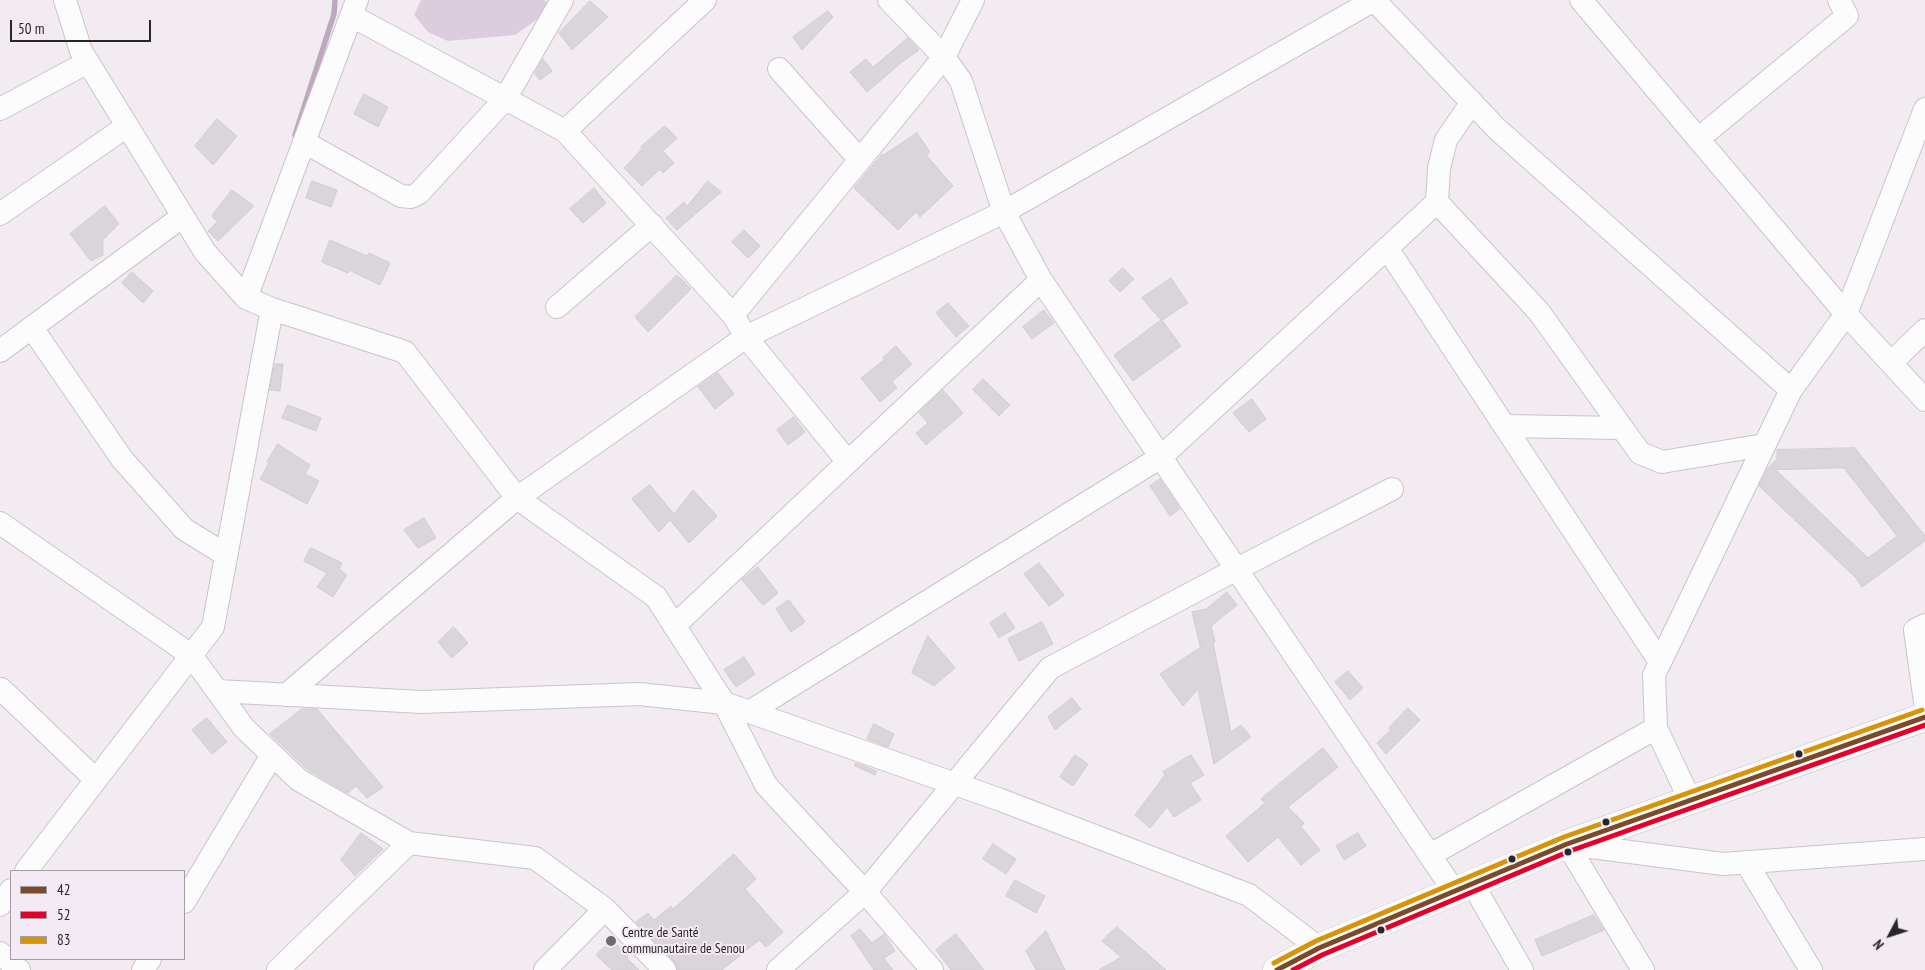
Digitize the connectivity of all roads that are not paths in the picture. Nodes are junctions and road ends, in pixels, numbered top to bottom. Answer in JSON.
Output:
{"nodes":[{"id":1,"x":65,"y":0,"type":"edge"},
{"id":2,"x":562,"y":0,"type":"edge"},
{"id":3,"x":705,"y":0,"type":"edge"},
{"id":4,"x":888,"y":0,"type":"edge"},
{"id":5,"x":973,"y":0,"type":"edge"},
{"id":6,"x":1374,"y":0,"type":"edge"},
{"id":7,"x":1581,"y":0,"type":"edge"},
{"id":8,"x":1838,"y":0,"type":"edge"},
{"id":9,"x":355,"y":8,"type":"edge"},
{"id":10,"x":944,"y":57,"type":"junction"},
{"id":11,"x":88,"y":62,"type":"junction"},
{"id":12,"x":779,"y":69,"type":"dead end"},
{"id":13,"x":505,"y":99,"type":"junction"},
{"id":14,"x":1472,"y":102,"type":"junction"},
{"id":15,"x":1925,"y":108,"type":"edge"},
{"id":16,"x":0,"y":109,"type":"edge"},
{"id":17,"x":127,"y":126,"type":"junction"},
{"id":18,"x":565,"y":131,"type":"junction"},
{"id":19,"x":1698,"y":139,"type":"junction"},
{"id":20,"x":304,"y":142,"type":"junction"},
{"id":21,"x":860,"y":160,"type":"junction"},
{"id":22,"x":1437,"y":202,"type":"junction"},
{"id":23,"x":1004,"y":212,"type":"junction"},
{"id":24,"x":0,"y":214,"type":"edge"},
{"id":25,"x":183,"y":216,"type":"junction"},
{"id":26,"x":652,"y":225,"type":"junction"},
{"id":27,"x":1387,"y":248,"type":"junction"},
{"id":28,"x":1040,"y":280,"type":"junction"},
{"id":29,"x":246,"y":298,"type":"junction"},
{"id":30,"x":556,"y":307,"type":"dead end"},
{"id":31,"x":272,"y":309,"type":"junction"},
{"id":32,"x":733,"y":314,"type":"junction"},
{"id":33,"x":1846,"y":314,"type":"junction"},
{"id":34,"x":32,"y":328,"type":"junction"},
{"id":35,"x":1925,"y":330,"type":"edge"},
{"id":36,"x":746,"y":336,"type":"junction"},
{"id":37,"x":0,"y":351,"type":"edge"},
{"id":38,"x":1891,"y":363,"type":"junction"},
{"id":39,"x":1790,"y":390,"type":"junction"},
{"id":40,"x":1925,"y":400,"type":"edge"},
{"id":41,"x":1505,"y":426,"type":"junction"},
{"id":42,"x":1622,"y":428,"type":"junction"},
{"id":43,"x":1764,"y":445,"type":"junction"},
{"id":44,"x":1161,"y":457,"type":"junction"},
{"id":45,"x":848,"y":462,"type":"junction"},
{"id":46,"x":1392,"y":489,"type":"dead end"},
{"id":47,"x":517,"y":498,"type":"junction"},
{"id":48,"x":0,"y":522,"type":"edge"},
{"id":49,"x":226,"y":555,"type":"junction"},
{"id":50,"x":1237,"y":569,"type":"junction"},
{"id":51,"x":1925,"y":625,"type":"edge"},
{"id":52,"x":674,"y":626,"type":"junction"},
{"id":53,"x":192,"y":655,"type":"junction"},
{"id":54,"x":1660,"y":662,"type":"junction"},
{"id":55,"x":0,"y":690,"type":"edge"},
{"id":56,"x":218,"y":691,"type":"junction"},
{"id":57,"x":286,"y":695,"type":"junction"},
{"id":58,"x":1925,"y":702,"type":"edge"},
{"id":59,"x":724,"y":703,"type":"junction"},
{"id":60,"x":749,"y":712,"type":"junction"},
{"id":61,"x":1925,"y":717,"type":"edge"},
{"id":62,"x":1656,"y":728,"type":"junction"},
{"id":63,"x":272,"y":755,"type":"junction"},
{"id":64,"x":96,"y":780,"type":"junction"},
{"id":65,"x":954,"y":784,"type":"junction"},
{"id":66,"x":1690,"y":800,"type":"junction"},
{"id":67,"x":409,"y":843,"type":"junction"},
{"id":68,"x":1567,"y":844,"type":"junction"},
{"id":69,"x":1924,"y":849,"type":"edge"},
{"id":70,"x":1430,"y":855,"type":"junction"},
{"id":71,"x":1746,"y":862,"type":"junction"},
{"id":72,"x":27,"y":870,"type":"edge"},
{"id":73,"x":1463,"y":887,"type":"junction"},
{"id":74,"x":10,"y":891,"type":"edge"},
{"id":75,"x":865,"y":892,"type":"junction"},
{"id":76,"x":185,"y":900,"type":"edge"},
{"id":77,"x":0,"y":905,"type":"edge"},
{"id":78,"x":604,"y":909,"type":"junction"},
{"id":79,"x":1319,"y":948,"type":"junction"},
{"id":80,"x":0,"y":953,"type":"edge"},
{"id":81,"x":284,"y":968,"type":"edge"},
{"id":82,"x":1283,"y":969,"type":"edge"},
{"id":83,"x":19,"y":970,"type":"edge"},
{"id":84,"x":545,"y":970,"type":"edge"},
{"id":85,"x":665,"y":970,"type":"edge"},
{"id":86,"x":778,"y":970,"type":"edge"},
{"id":87,"x":932,"y":970,"type":"edge"},
{"id":88,"x":1522,"y":970,"type":"edge"},
{"id":89,"x":1643,"y":970,"type":"edge"},
{"id":90,"x":1811,"y":970,"type":"edge"}],
"edges":[{"from":1,"to":11,"type":"street"},
{"from":2,"to":13,"type":"street"},
{"from":3,"to":18,"type":"street"},
{"from":4,"to":10,"type":"street"},
{"from":5,"to":10,"type":"street"},
{"from":6,"to":14,"type":"street"},
{"from":6,"to":23,"type":"street"},
{"from":7,"to":19,"type":"street"},
{"from":8,"to":19,"type":"street"},
{"from":9,"to":13,"type":"street"},
{"from":9,"to":20,"type":"street"},
{"from":10,"to":21,"type":"street"},
{"from":10,"to":23,"type":"street"},
{"from":11,"to":16,"type":"street"},
{"from":11,"to":17,"type":"street"},
{"from":12,"to":21,"type":"street"},
{"from":13,"to":18,"type":"street"},
{"from":13,"to":20,"type":"street"},
{"from":14,"to":22,"type":"street"},
{"from":14,"to":39,"type":"street"},
{"from":15,"to":33,"type":"street"},
{"from":17,"to":24,"type":"street"},
{"from":17,"to":25,"type":"street"},
{"from":18,"to":26,"type":"street"},
{"from":19,"to":33,"type":"street"},
{"from":20,"to":29,"type":"street"},
{"from":21,"to":32,"type":"street"},
{"from":22,"to":27,"type":"street"},
{"from":22,"to":42,"type":"street"},
{"from":23,"to":28,"type":"street"},
{"from":23,"to":36,"type":"street"},
{"from":25,"to":29,"type":"street"},
{"from":25,"to":34,"type":"street"},
{"from":26,"to":30,"type":"street"},
{"from":26,"to":32,"type":"street"},
{"from":27,"to":41,"type":"street"},
{"from":27,"to":44,"type":"street"},
{"from":28,"to":44,"type":"street"},
{"from":28,"to":45,"type":"street"},
{"from":29,"to":31,"type":"street"},
{"from":31,"to":47,"type":"street"},
{"from":31,"to":49,"type":"street"},
{"from":32,"to":36,"type":"street"},
{"from":33,"to":38,"type":"street"},
{"from":33,"to":39,"type":"street"},
{"from":34,"to":37,"type":"street"},
{"from":34,"to":49,"type":"street"},
{"from":35,"to":38,"type":"street"},
{"from":36,"to":45,"type":"street"},
{"from":36,"to":47,"type":"street"},
{"from":38,"to":40,"type":"street"},
{"from":39,"to":43,"type":"street"},
{"from":41,"to":42,"type":"street"},
{"from":41,"to":54,"type":"street"},
{"from":42,"to":43,"type":"street"},
{"from":43,"to":54,"type":"street"},
{"from":44,"to":50,"type":"street"},
{"from":44,"to":60,"type":"street"},
{"from":45,"to":52,"type":"street"},
{"from":46,"to":50,"type":"street"},
{"from":47,"to":52,"type":"street"},
{"from":47,"to":57,"type":"street"},
{"from":48,"to":53,"type":"street"},
{"from":49,"to":53,"type":"street"},
{"from":50,"to":65,"type":"street"},
{"from":50,"to":70,"type":"street"},
{"from":51,"to":58,"type":"street"},
{"from":52,"to":59,"type":"street"},
{"from":53,"to":56,"type":"street"},
{"from":53,"to":64,"type":"street"},
{"from":54,"to":62,"type":"street"},
{"from":55,"to":64,"type":"street"},
{"from":56,"to":57,"type":"street"},
{"from":56,"to":63,"type":"street"},
{"from":57,"to":59,"type":"street"},
{"from":59,"to":60,"type":"street"},
{"from":59,"to":75,"type":"street"},
{"from":60,"to":65,"type":"street"},
{"from":61,"to":66,"type":"highway"},
{"from":62,"to":66,"type":"street"},
{"from":62,"to":70,"type":"street"},
{"from":63,"to":67,"type":"street"},
{"from":63,"to":76,"type":"street"},
{"from":64,"to":72,"type":"street"},
{"from":65,"to":75,"type":"street"},
{"from":65,"to":79,"type":"street"},
{"from":66,"to":68,"type":"highway"},
{"from":67,"to":78,"type":"street"},
{"from":67,"to":81,"type":"street"},
{"from":68,"to":71,"type":"street"},
{"from":68,"to":73,"type":"highway"},
{"from":68,"to":89,"type":"street"},
{"from":69,"to":71,"type":"street"},
{"from":70,"to":73,"type":"street"},
{"from":71,"to":90,"type":"street"},
{"from":73,"to":79,"type":"highway"},
{"from":73,"to":88,"type":"street"},
{"from":74,"to":77,"type":"street"},
{"from":75,"to":86,"type":"street"},
{"from":75,"to":87,"type":"street"},
{"from":78,"to":84,"type":"street"},
{"from":78,"to":85,"type":"street"},
{"from":79,"to":82,"type":"highway"},
{"from":80,"to":83,"type":"street"}]}
